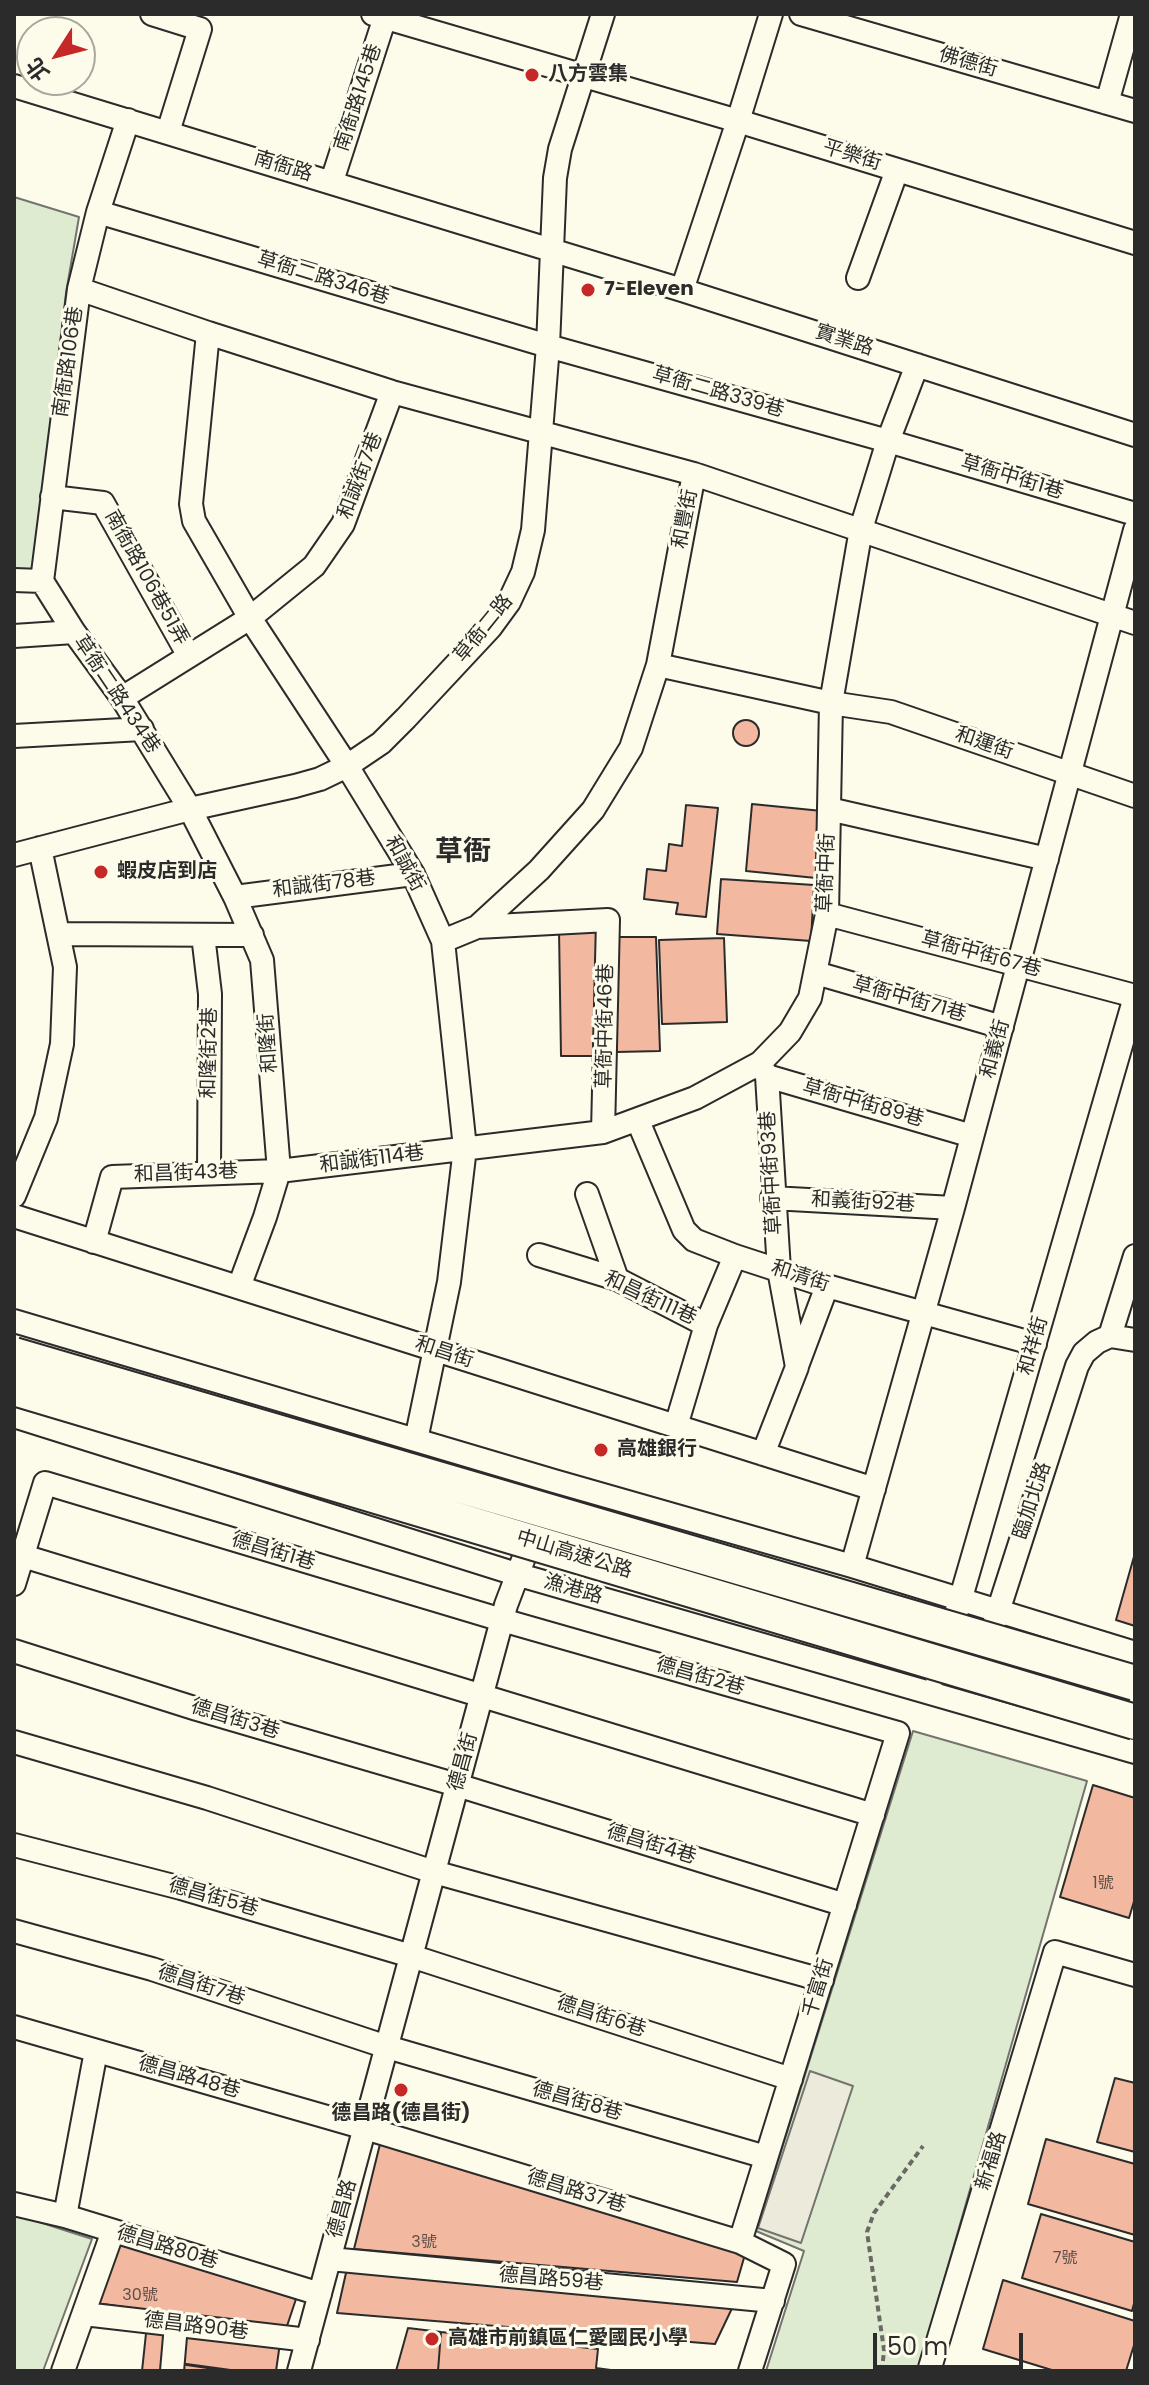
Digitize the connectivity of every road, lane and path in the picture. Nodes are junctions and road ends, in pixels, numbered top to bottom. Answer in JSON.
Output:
{"nodes":[{"id":1,"x":152,"y":14,"type":"edge"},
{"id":2,"x":603,"y":14,"type":"edge"},
{"id":3,"x":771,"y":14,"type":"edge"},
{"id":4,"x":801,"y":14,"type":"edge"},
{"id":5,"x":1132,"y":14,"type":"edge"},
{"id":6,"x":381,"y":15,"type":"edge"},
{"id":7,"x":583,"y":76,"type":"junction"},
{"id":8,"x":14,"y":86,"type":"edge"},
{"id":9,"x":1107,"y":103,"type":"junction"},
{"id":10,"x":1135,"y":111,"type":"edge"},
{"id":11,"x":128,"y":120,"type":"junction"},
{"id":12,"x":738,"y":121,"type":"junction"},
{"id":13,"x":168,"y":132,"type":"junction"},
{"id":14,"x":897,"y":170,"type":"junction"},
{"id":15,"x":332,"y":181,"type":"junction"},
{"id":16,"x":98,"y":212,"type":"junction"},
{"id":17,"x":1135,"y":243,"type":"edge"},
{"id":18,"x":552,"y":250,"type":"junction"},
{"id":19,"x":858,"y":278,"type":"dead end"},
{"id":20,"x":79,"y":289,"type":"junction"},
{"id":21,"x":682,"y":290,"type":"junction"},
{"id":22,"x":208,"y":333,"type":"junction"},
{"id":23,"x":548,"y":346,"type":"junction"},
{"id":24,"x":917,"y":365,"type":"junction"},
{"id":25,"x":392,"y":392,"type":"junction"},
{"id":26,"x":542,"y":431,"type":"junction"},
{"id":27,"x":1135,"y":435,"type":"edge"},
{"id":28,"x":888,"y":441,"type":"junction"},
{"id":29,"x":694,"y":474,"type":"junction"},
{"id":30,"x":52,"y":497,"type":"junction"},
{"id":31,"x":1135,"y":514,"type":"edge"},
{"id":32,"x":861,"y":529,"type":"junction"},
{"id":33,"x":1135,"y":530,"type":"edge"},
{"id":34,"x":14,"y":580,"type":"edge"},
{"id":35,"x":42,"y":581,"type":"junction"},
{"id":36,"x":1113,"y":615,"type":"junction"},
{"id":37,"x":250,"y":618,"type":"junction"},
{"id":38,"x":1135,"y":623,"type":"edge"},
{"id":39,"x":74,"y":632,"type":"junction"},
{"id":40,"x":14,"y":636,"type":"edge"},
{"id":41,"x":189,"y":656,"type":"junction"},
{"id":42,"x":658,"y":665,"type":"junction"},
{"id":43,"x":122,"y":698,"type":"junction"},
{"id":44,"x":831,"y":703,"type":"junction"},
{"id":45,"x":142,"y":729,"type":"junction"},
{"id":46,"x":14,"y":736,"type":"edge"},
{"id":47,"x":347,"y":766,"type":"junction"},
{"id":48,"x":1070,"y":774,"type":"junction"},
{"id":49,"x":1135,"y":796,"type":"edge"},
{"id":50,"x":190,"y":809,"type":"junction"},
{"id":51,"x":829,"y":809,"type":"junction"},
{"id":52,"x":40,"y":848,"type":"junction"},
{"id":53,"x":14,"y":855,"type":"edge"},
{"id":54,"x":1047,"y":859,"type":"junction"},
{"id":55,"x":413,"y":874,"type":"junction"},
{"id":56,"x":235,"y":897,"type":"junction"},
{"id":57,"x":827,"y":914,"type":"junction"},
{"id":58,"x":477,"y":927,"type":"junction"},
{"id":59,"x":59,"y":934,"type":"junction"},
{"id":60,"x":203,"y":935,"type":"junction"},
{"id":61,"x":252,"y":935,"type":"junction"},
{"id":62,"x":443,"y":941,"type":"junction"},
{"id":63,"x":1019,"y":965,"type":"junction"},
{"id":64,"x":816,"y":973,"type":"junction"},
{"id":65,"x":1135,"y":996,"type":"edge"},
{"id":66,"x":1002,"y":1027,"type":"junction"},
{"id":67,"x":763,"y":1070,"type":"junction"},
{"id":68,"x":638,"y":1121,"type":"junction"},
{"id":69,"x":603,"y":1132,"type":"junction"},
{"id":70,"x":972,"y":1136,"type":"junction"},
{"id":71,"x":465,"y":1148,"type":"junction"},
{"id":72,"x":279,"y":1171,"type":"junction"},
{"id":73,"x":209,"y":1172,"type":"junction"},
{"id":74,"x":587,"y":1194,"type":"dead end"},
{"id":75,"x":14,"y":1196,"type":"edge"},
{"id":76,"x":772,"y":1198,"type":"junction"},
{"id":77,"x":953,"y":1208,"type":"junction"},
{"id":78,"x":14,"y":1216,"type":"edge"},
{"id":79,"x":94,"y":1242,"type":"junction"},
{"id":80,"x":539,"y":1255,"type":"dead end"},
{"id":81,"x":735,"y":1256,"type":"junction"},
{"id":82,"x":1135,"y":1256,"type":"edge"},
{"id":83,"x":779,"y":1270,"type":"junction"},
{"id":84,"x":617,"y":1279,"type":"junction"},
{"id":85,"x":827,"y":1286,"type":"junction"},
{"id":86,"x":239,"y":1287,"type":"junction"},
{"id":87,"x":924,"y":1313,"type":"junction"},
{"id":88,"x":14,"y":1321,"type":"edge"},
{"id":89,"x":706,"y":1325,"type":"junction"},
{"id":90,"x":1110,"y":1336,"type":"junction"},
{"id":91,"x":1135,"y":1340,"type":"edge"},
{"id":92,"x":1035,"y":1344,"type":"junction"},
{"id":93,"x":435,"y":1350,"type":"junction"},
{"id":94,"x":14,"y":1355,"type":"edge"},
{"id":95,"x":797,"y":1367,"type":"junction"},
{"id":96,"x":14,"y":1388,"type":"edge"},
{"id":97,"x":14,"y":1416,"type":"edge"},
{"id":98,"x":676,"y":1426,"type":"junction"},
{"id":99,"x":416,"y":1440,"type":"junction"},
{"id":100,"x":763,"y":1454,"type":"junction"},
{"id":101,"x":554,"y":1481,"type":"junction"},
{"id":102,"x":874,"y":1489,"type":"junction"},
{"id":103,"x":23,"y":1556,"type":"junction"},
{"id":104,"x":852,"y":1566,"type":"junction"},
{"id":105,"x":516,"y":1574,"type":"junction"},
{"id":106,"x":14,"y":1584,"type":"edge"},
{"id":107,"x":960,"y":1601,"type":"junction"},
{"id":108,"x":998,"y":1612,"type":"junction"},
{"id":109,"x":502,"y":1620,"type":"junction"},
{"id":110,"x":14,"y":1651,"type":"edge"},
{"id":111,"x":1135,"y":1653,"type":"edge"},
{"id":112,"x":1135,"y":1683,"type":"edge"},
{"id":113,"x":931,"y":1693,"type":"junction"},
{"id":114,"x":481,"y":1695,"type":"junction"},
{"id":115,"x":970,"y":1705,"type":"junction"},
{"id":116,"x":1135,"y":1722,"type":"edge"},
{"id":117,"x":898,"y":1733,"type":"joint"},
{"id":118,"x":14,"y":1742,"type":"edge"},
{"id":119,"x":1135,"y":1752,"type":"edge"},
{"id":120,"x":457,"y":1785,"type":"junction"},
{"id":121,"x":873,"y":1815,"type":"junction"},
{"id":122,"x":14,"y":1845,"type":"edge"},
{"id":123,"x":434,"y":1872,"type":"junction"},
{"id":124,"x":845,"y":1905,"type":"junction"},
{"id":125,"x":14,"y":1931,"type":"edge"},
{"id":126,"x":411,"y":1956,"type":"junction"},
{"id":127,"x":1135,"y":1975,"type":"edge"},
{"id":128,"x":822,"y":1980,"type":"junction"},
{"id":129,"x":14,"y":2027,"type":"edge"},
{"id":130,"x":387,"y":2047,"type":"junction"},
{"id":131,"x":96,"y":2051,"type":"junction"},
{"id":132,"x":791,"y":2079,"type":"junction"},
{"id":133,"x":365,"y":2128,"type":"junction"},
{"id":134,"x":923,"y":2146,"type":"dead end"},
{"id":135,"x":766,"y":2157,"type":"junction"},
{"id":136,"x":14,"y":2204,"type":"edge"},
{"id":137,"x":65,"y":2216,"type":"junction"},
{"id":138,"x":113,"y":2231,"type":"junction"},
{"id":139,"x":740,"y":2242,"type":"junction"},
{"id":140,"x":330,"y":2259,"type":"junction"},
{"id":141,"x":320,"y":2294,"type":"junction"},
{"id":142,"x":773,"y":2301,"type":"junction"},
{"id":143,"x":84,"y":2314,"type":"junction"},
{"id":144,"x":176,"y":2325,"type":"junction"},
{"id":145,"x":308,"y":2340,"type":"junction"},
{"id":146,"x":63,"y":2371,"type":"edge"},
{"id":147,"x":172,"y":2371,"type":"edge"},
{"id":148,"x":299,"y":2371,"type":"edge"},
{"id":149,"x":750,"y":2371,"type":"edge"},
{"id":150,"x":882,"y":2371,"type":"edge"},
{"id":151,"x":929,"y":2371,"type":"edge"}],
"edges":[{"from":1,"to":13,"type":"street"},
{"from":2,"to":7,"type":"street","name":"草衙二路"},
{"from":3,"to":12,"type":"street"},
{"from":4,"to":9,"type":"street","name":"佛德街"},
{"from":5,"to":9,"type":"street"},
{"from":6,"to":7,"type":"street","name":"平樂街"},
{"from":6,"to":15,"type":"street","name":"南衙路145巷"},
{"from":7,"to":12,"type":"street","name":"平樂街"},
{"from":7,"to":18,"type":"street","name":"草衙二路"},
{"from":8,"to":11,"type":"street","name":"南衙路"},
{"from":9,"to":10,"type":"street","name":"佛德街"},
{"from":11,"to":13,"type":"street","name":"南衙路"},
{"from":11,"to":16,"type":"street","name":"南衙路106巷"},
{"from":12,"to":14,"type":"street","name":"平樂街"},
{"from":12,"to":21,"type":"street"},
{"from":13,"to":15,"type":"street","name":"南衙路"},
{"from":14,"to":17,"type":"street","name":"平樂街"},
{"from":14,"to":19,"type":"street"},
{"from":15,"to":18,"type":"street","name":"南衙路"},
{"from":16,"to":20,"type":"street","name":"南衙路106巷"},
{"from":16,"to":23,"type":"street","name":"草衙二路346巷"},
{"from":18,"to":21,"type":"street","name":"實業路"},
{"from":18,"to":23,"type":"street","name":"草衙二路"},
{"from":20,"to":22,"type":"street"},
{"from":20,"to":30,"type":"street","name":"南衙路106巷"},
{"from":21,"to":24,"type":"street","name":"實業路"},
{"from":22,"to":25,"type":"street"},
{"from":22,"to":37,"type":"street","name":"和誠街"},
{"from":23,"to":26,"type":"street","name":"草衙二路"},
{"from":23,"to":28,"type":"street","name":"草衙二路339巷"},
{"from":24,"to":27,"type":"street","name":"實業路"},
{"from":24,"to":28,"type":"street","name":"草衙中街"},
{"from":25,"to":26,"type":"street"},
{"from":25,"to":37,"type":"street","name":"和誠街7巷"},
{"from":26,"to":29,"type":"street"},
{"from":26,"to":47,"type":"street","name":"草衙二路"},
{"from":28,"to":31,"type":"street","name":"草衙中街1巷"},
{"from":28,"to":32,"type":"street","name":"草衙中街"},
{"from":29,"to":32,"type":"street","name":"和豐街"},
{"from":29,"to":42,"type":"street","name":"和豐街"},
{"from":30,"to":35,"type":"street","name":"南衙路106巷"},
{"from":30,"to":41,"type":"street","name":"南衙路106巷51弄"},
{"from":32,"to":36,"type":"street","name":"和豐街"},
{"from":32,"to":44,"type":"street","name":"草衙中街"},
{"from":33,"to":36,"type":"street","name":"和義街"},
{"from":34,"to":35,"type":"street"},
{"from":35,"to":39,"type":"street","name":"草衙二路434巷"},
{"from":36,"to":38,"type":"street","name":"和豐街"},
{"from":36,"to":48,"type":"street","name":"和義街"},
{"from":37,"to":41,"type":"street","name":"和誠街7巷"},
{"from":37,"to":47,"type":"street","name":"和誠街"},
{"from":39,"to":40,"type":"street"},
{"from":39,"to":43,"type":"street","name":"草衙二路434巷"},
{"from":41,"to":43,"type":"street","name":"和誠街7巷"},
{"from":42,"to":44,"type":"street","name":"和運街"},
{"from":42,"to":58,"type":"street","name":"和豐街"},
{"from":43,"to":45,"type":"street","name":"草衙二路434巷"},
{"from":44,"to":48,"type":"street","name":"和運街"},
{"from":44,"to":51,"type":"street","name":"草衙中街"},
{"from":45,"to":46,"type":"street"},
{"from":45,"to":50,"type":"street","name":"草衙二路434巷"},
{"from":47,"to":50,"type":"street","name":"草衙二路"},
{"from":47,"to":55,"type":"street","name":"和誠街"},
{"from":48,"to":49,"type":"street","name":"和運街"},
{"from":48,"to":54,"type":"street","name":"和義街"},
{"from":50,"to":52,"type":"street","name":"草衙二路"},
{"from":50,"to":56,"type":"street","name":"和隆街"},
{"from":51,"to":54,"type":"street"},
{"from":51,"to":57,"type":"street","name":"草衙中街"},
{"from":52,"to":53,"type":"street","name":"草衙二路"},
{"from":52,"to":59,"type":"street"},
{"from":54,"to":63,"type":"street","name":"和義街"},
{"from":55,"to":56,"type":"street","name":"和誠街78巷"},
{"from":55,"to":62,"type":"street","name":"和誠街"},
{"from":56,"to":61,"type":"street","name":"和隆街"},
{"from":57,"to":63,"type":"street","name":"草衙中街67巷"},
{"from":57,"to":64,"type":"street","name":"草衙中街"},
{"from":58,"to":62,"type":"street","name":"和豐街"},
{"from":58,"to":69,"type":"street","name":"草衙中街46巷"},
{"from":59,"to":60,"type":"street"},
{"from":59,"to":75,"type":"street"},
{"from":60,"to":61,"type":"street"},
{"from":60,"to":73,"type":"street","name":"和隆街2巷"},
{"from":61,"to":72,"type":"street","name":"和隆街"},
{"from":62,"to":71,"type":"street","name":"和誠街"},
{"from":63,"to":65,"type":"street","name":"草衙中街67巷"},
{"from":63,"to":66,"type":"street","name":"和義街"},
{"from":64,"to":66,"type":"street","name":"草衙中街71巷"},
{"from":64,"to":67,"type":"street","name":"草衙中街"},
{"from":65,"to":92,"type":"street","name":"和祥街"},
{"from":66,"to":70,"type":"street","name":"和義街"},
{"from":67,"to":68,"type":"street","name":"草衙中街"},
{"from":67,"to":70,"type":"street","name":"草衙中街89巷"},
{"from":67,"to":76,"type":"street","name":"草衙中街93巷"},
{"from":68,"to":69,"type":"street","name":"草衙中街"},
{"from":68,"to":81,"type":"street","name":"和清街"},
{"from":69,"to":71,"type":"street","name":"草衙中街"},
{"from":70,"to":77,"type":"street","name":"和義街"},
{"from":71,"to":72,"type":"street","name":"和誠街114巷"},
{"from":71,"to":93,"type":"street","name":"和誠街"},
{"from":72,"to":73,"type":"street","name":"和昌街43巷"},
{"from":72,"to":86,"type":"street","name":"和隆街"},
{"from":73,"to":79,"type":"street","name":"和昌街43巷"},
{"from":74,"to":84,"type":"street"},
{"from":76,"to":77,"type":"street","name":"和義街92巷"},
{"from":76,"to":83,"type":"street","name":"草衙中街93巷"},
{"from":77,"to":87,"type":"street","name":"和義街"},
{"from":78,"to":79,"type":"street","name":"和昌街"},
{"from":79,"to":86,"type":"street","name":"和昌街"},
{"from":80,"to":84,"type":"street","name":"和昌街111巷"},
{"from":81,"to":83,"type":"street","name":"和清街"},
{"from":81,"to":89,"type":"street"},
{"from":82,"to":90,"type":"street"},
{"from":83,"to":85,"type":"street","name":"和清街"},
{"from":83,"to":95,"type":"street","name":"草衙中街93巷"},
{"from":84,"to":89,"type":"street","name":"和昌街111巷"},
{"from":85,"to":87,"type":"street","name":"和清街"},
{"from":85,"to":95,"type":"street"},
{"from":86,"to":93,"type":"street","name":"和昌街"},
{"from":87,"to":92,"type":"street","name":"和清街"},
{"from":87,"to":102,"type":"street","name":"和義街"},
{"from":88,"to":99,"type":"street"},
{"from":89,"to":98,"type":"street","name":"和昌街111巷"},
{"from":90,"to":91,"type":"street"},
{"from":90,"to":108,"type":"street","name":"臨加北路"},
{"from":92,"to":107,"type":"street","name":"和祥街"},
{"from":93,"to":98,"type":"street","name":"和昌街"},
{"from":93,"to":99,"type":"street","name":"和誠街"},
{"from":94,"to":112,"type":"highway","name":"中山高速公路","bridge":true},
{"from":95,"to":100,"type":"street"},
{"from":96,"to":116,"type":"highway","name":"中山高速公路","bridge":true},
{"from":97,"to":105,"type":"street","name":"漁港路"},
{"from":98,"to":100,"type":"street","name":"和昌街"},
{"from":99,"to":101,"type":"street"},
{"from":100,"to":102,"type":"street","name":"和昌街"},
{"from":101,"to":104,"type":"street"},
{"from":101,"to":105,"type":"street","name":"德昌街"},
{"from":102,"to":104,"type":"street","name":"和義街"},
{"from":103,"to":106,"type":"street"},
{"from":103,"to":109,"type":"street","name":"德昌街1巷"},
{"from":103,"to":114,"type":"street"},
{"from":104,"to":107,"type":"street"},
{"from":105,"to":109,"type":"street","name":"德昌街"},
{"from":105,"to":113,"type":"street","name":"漁港路"},
{"from":107,"to":108,"type":"street"},
{"from":107,"to":113,"type":"street","name":"和祥街"},
{"from":108,"to":111,"type":"street"},
{"from":108,"to":115,"type":"street","name":"臨加北路"},
{"from":109,"to":114,"type":"street","name":"德昌街"},
{"from":109,"to":117,"type":"street","name":"德昌街2巷"},
{"from":110,"to":120,"type":"street","name":"德昌街3巷"},
{"from":113,"to":115,"type":"street","name":"漁港路"},
{"from":114,"to":120,"type":"street","name":"德昌街"},
{"from":114,"to":121,"type":"street"},
{"from":115,"to":119,"type":"street","name":"漁港路"},
{"from":117,"to":121,"type":"street","name":"千富街"},
{"from":118,"to":123,"type":"street"},
{"from":120,"to":123,"type":"street","name":"德昌街"},
{"from":120,"to":124,"type":"street","name":"德昌街4巷"},
{"from":121,"to":124,"type":"street","name":"千富街"},
{"from":122,"to":126,"type":"street","name":"德昌街5巷"},
{"from":123,"to":126,"type":"street","name":"德昌街"},
{"from":123,"to":128,"type":"street"},
{"from":124,"to":128,"type":"street","name":"千富街"},
{"from":125,"to":130,"type":"street","name":"德昌街7巷"},
{"from":126,"to":130,"type":"street","name":"德昌街"},
{"from":126,"to":132,"type":"street","name":"德昌街6巷"},
{"from":127,"to":151,"type":"street","name":"新福路"},
{"from":128,"to":132,"type":"street","name":"千富街"},
{"from":129,"to":131,"type":"street","name":"德昌路48巷"},
{"from":130,"to":133,"type":"street","name":"德昌路"},
{"from":130,"to":135,"type":"street","name":"德昌街8巷"},
{"from":131,"to":133,"type":"street","name":"德昌路48巷"},
{"from":131,"to":137,"type":"street"},
{"from":132,"to":135,"type":"street","name":"千富街"},
{"from":133,"to":139,"type":"street","name":"德昌路37巷"},
{"from":133,"to":140,"type":"street","name":"德昌路"},
{"from":134,"to":150,"type":"path"},
{"from":135,"to":139,"type":"street","name":"千富街"},
{"from":136,"to":137,"type":"street","name":"德昌路80巷"},
{"from":137,"to":138,"type":"street","name":"德昌路80巷"},
{"from":138,"to":141,"type":"street","name":"德昌路80巷"},
{"from":138,"to":143,"type":"street"},
{"from":139,"to":142,"type":"street","name":"德昌路37巷"},
{"from":140,"to":141,"type":"street","name":"德昌路"},
{"from":140,"to":142,"type":"street","name":"德昌路59巷"},
{"from":141,"to":145,"type":"street","name":"德昌路"},
{"from":142,"to":149,"type":"street"},
{"from":143,"to":144,"type":"street","name":"德昌路90巷"},
{"from":143,"to":146,"type":"street"},
{"from":144,"to":145,"type":"street","name":"德昌路90巷"},
{"from":144,"to":147,"type":"street"},
{"from":145,"to":148,"type":"street","name":"德昌路"}]}
